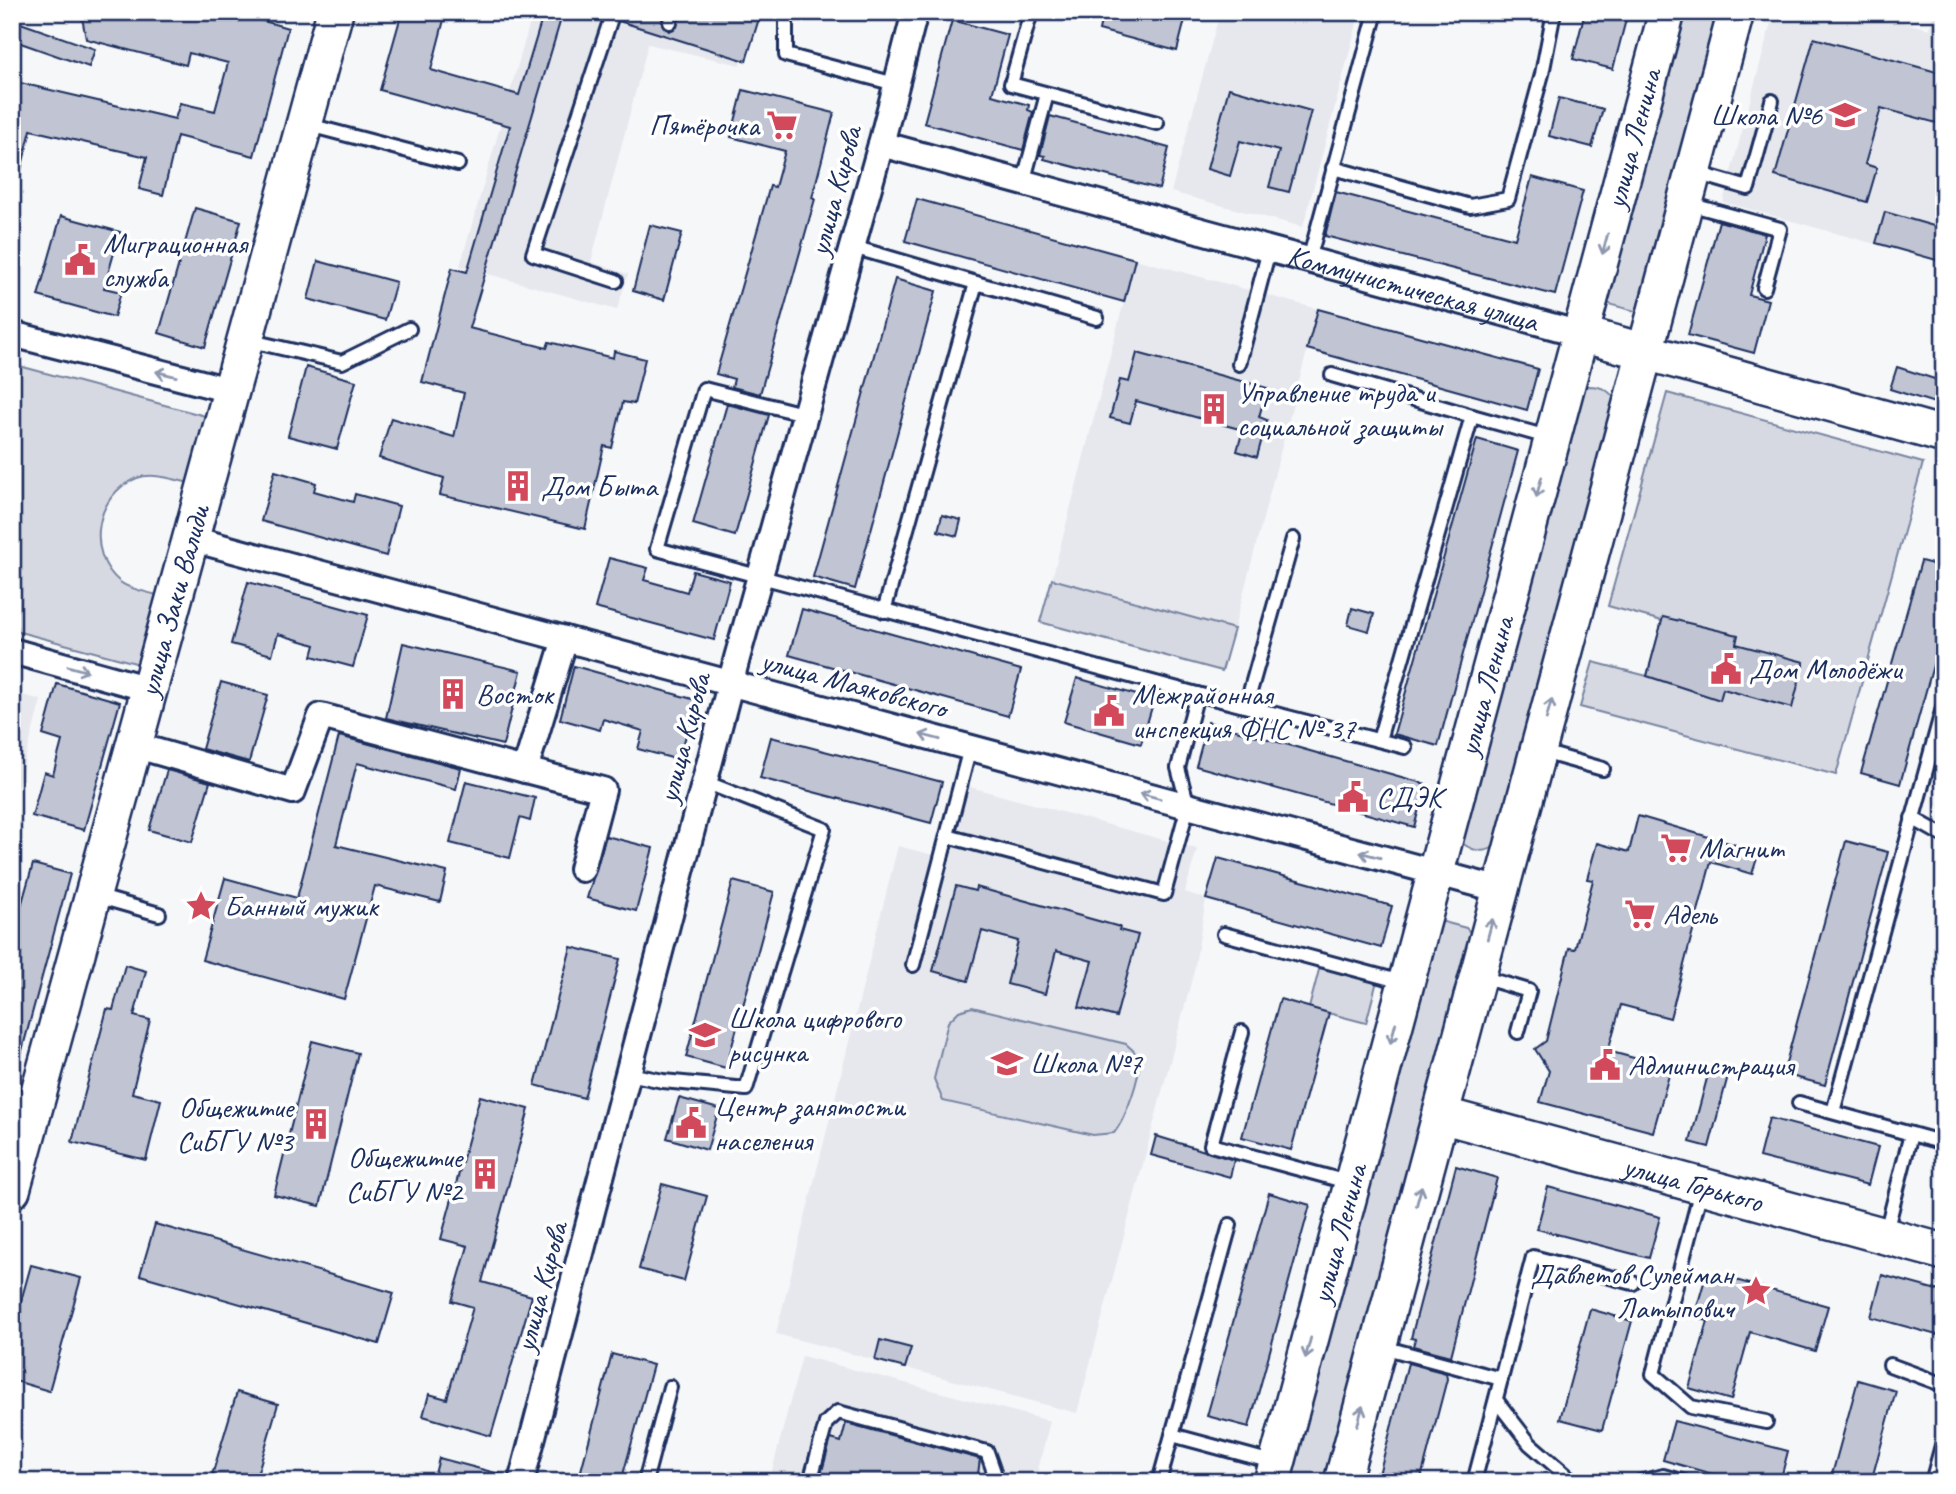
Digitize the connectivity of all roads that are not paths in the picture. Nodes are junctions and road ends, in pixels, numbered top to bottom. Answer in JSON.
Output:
{"nodes":[{"id":1,"x":335,"y":12,"type":"edge"},
{"id":2,"x":613,"y":12,"type":"edge"},
{"id":3,"x":786,"y":12,"type":"edge"},
{"id":4,"x":915,"y":12,"type":"edge"},
{"id":5,"x":1031,"y":12,"type":"edge"},
{"id":6,"x":1376,"y":12,"type":"edge"},
{"id":7,"x":1554,"y":12,"type":"edge"},
{"id":8,"x":1667,"y":12,"type":"edge"},
{"id":9,"x":1736,"y":12,"type":"edge"},
{"id":10,"x":895,"y":83,"type":"junction"},
{"id":11,"x":1047,"y":94,"type":"junction"},
{"id":12,"x":1772,"y":101,"type":"dead end"},
{"id":13,"x":1157,"y":123,"type":"dead end"},
{"id":14,"x":305,"y":124,"type":"junction"},
{"id":15,"x":881,"y":144,"type":"junction"},
{"id":16,"x":457,"y":164,"type":"dead end"},
{"id":17,"x":1333,"y":168,"type":"junction"},
{"id":18,"x":1023,"y":183,"type":"junction"},
{"id":19,"x":1689,"y":188,"type":"junction"},
{"id":20,"x":853,"y":247,"type":"junction"},
{"id":21,"x":1269,"y":250,"type":"junction"},
{"id":22,"x":1309,"y":260,"type":"junction"},
{"id":23,"x":616,"y":281,"type":"dead end"},
{"id":24,"x":976,"y":283,"type":"junction"},
{"id":25,"x":1764,"y":288,"type":"dead end"},
{"id":26,"x":1097,"y":318,"type":"dead end"},
{"id":27,"x":409,"y":329,"type":"dead end"},
{"id":28,"x":12,"y":334,"type":"edge"},
{"id":29,"x":1581,"y":334,"type":"junction"},
{"id":30,"x":246,"y":340,"type":"junction"},
{"id":31,"x":1645,"y":351,"type":"junction"},
{"id":32,"x":1238,"y":364,"type":"dead end"},
{"id":33,"x":1332,"y":375,"type":"dead end"},
{"id":34,"x":233,"y":391,"type":"junction"},
{"id":35,"x":807,"y":415,"type":"junction"},
{"id":36,"x":1472,"y":416,"type":"junction"},
{"id":37,"x":1944,"y":435,"type":"edge"},
{"id":38,"x":1552,"y":439,"type":"junction"},
{"id":39,"x":192,"y":539,"type":"junction"},
{"id":40,"x":1293,"y":539,"type":"dead end"},
{"id":41,"x":760,"y":579,"type":"junction"},
{"id":42,"x":884,"y":611,"type":"junction"},
{"id":43,"x":565,"y":639,"type":"junction"},
{"id":44,"x":12,"y":651,"type":"edge"},
{"id":45,"x":731,"y":683,"type":"junction"},
{"id":46,"x":149,"y":689,"type":"junction"},
{"id":47,"x":1197,"y":694,"type":"junction"},
{"id":48,"x":1944,"y":704,"type":"edge"},
{"id":49,"x":1246,"y":706,"type":"junction"},
{"id":50,"x":1379,"y":740,"type":"junction"},
{"id":51,"x":134,"y":745,"type":"junction"},
{"id":52,"x":1405,"y":747,"type":"dead end"},
{"id":53,"x":970,"y":748,"type":"junction"},
{"id":54,"x":1538,"y":751,"type":"junction"},
{"id":55,"x":1603,"y":769,"type":"dead end"},
{"id":56,"x":525,"y":770,"type":"junction"},
{"id":57,"x":705,"y":782,"type":"junction"},
{"id":58,"x":1188,"y":806,"type":"junction"},
{"id":59,"x":1912,"y":818,"type":"junction"},
{"id":60,"x":947,"y":836,"type":"junction"},
{"id":61,"x":1944,"y":836,"type":"edge"},
{"id":62,"x":582,"y":869,"type":"dead end"},
{"id":63,"x":1436,"y":873,"type":"junction"},
{"id":64,"x":1501,"y":890,"type":"junction"},
{"id":65,"x":93,"y":895,"type":"junction"},
{"id":66,"x":159,"y":914,"type":"dead end"},
{"id":67,"x":1224,"y":934,"type":"dead end"},
{"id":68,"x":913,"y":965,"type":"dead end"},
{"id":69,"x":1478,"y":976,"type":"junction"},
{"id":70,"x":1406,"y":983,"type":"junction"},
{"id":71,"x":1242,"y":1032,"type":"dead end"},
{"id":72,"x":1518,"y":1032,"type":"dead end"},
{"id":73,"x":629,"y":1073,"type":"junction"},
{"id":74,"x":1799,"y":1103,"type":"dead end"},
{"id":75,"x":1833,"y":1112,"type":"junction"},
{"id":76,"x":1441,"y":1115,"type":"junction"},
{"id":77,"x":1911,"y":1134,"type":"junction"},
{"id":78,"x":1944,"y":1143,"type":"edge"},
{"id":79,"x":1352,"y":1183,"type":"junction"},
{"id":80,"x":1702,"y":1186,"type":"junction"},
{"id":81,"x":12,"y":1190,"type":"edge"},
{"id":82,"x":1230,"y":1224,"type":"dead end"},
{"id":83,"x":1885,"y":1236,"type":"junction"},
{"id":84,"x":1944,"y":1252,"type":"edge"},
{"id":85,"x":1633,"y":1283,"type":"dead end"},
{"id":86,"x":1379,"y":1346,"type":"junction"},
{"id":87,"x":1890,"y":1365,"type":"dead end"},
{"id":88,"x":1501,"y":1378,"type":"junction"},
{"id":89,"x":1944,"y":1385,"type":"edge"},
{"id":90,"x":670,"y":1387,"type":"dead end"},
{"id":91,"x":1496,"y":1399,"type":"junction"},
{"id":92,"x":1766,"y":1422,"type":"dead end"},
{"id":93,"x":1172,"y":1435,"type":"junction"},
{"id":94,"x":1944,"y":1438,"type":"edge"},
{"id":95,"x":1274,"y":1472,"type":"edge"},
{"id":96,"x":521,"y":1482,"type":"edge"},
{"id":97,"x":645,"y":1482,"type":"edge"},
{"id":98,"x":810,"y":1482,"type":"edge"},
{"id":99,"x":992,"y":1482,"type":"edge"},
{"id":100,"x":1159,"y":1482,"type":"edge"},
{"id":101,"x":1342,"y":1482,"type":"edge"},
{"id":102,"x":1474,"y":1482,"type":"edge"},
{"id":103,"x":1574,"y":1482,"type":"edge"},
{"id":104,"x":1640,"y":1482,"type":"edge"},
{"id":105,"x":1684,"y":1482,"type":"edge"},
{"id":106,"x":1932,"y":1482,"type":"edge"}],
"edges":[{"from":1,"to":14,"type":"main road","name":"улица Заки Валиди"},
{"from":2,"to":23,"type":"lane"},
{"from":3,"to":10,"type":"lane"},
{"from":4,"to":10,"type":"street","name":"улица Кирова"},
{"from":5,"to":11,"type":"lane"},
{"from":6,"to":17,"type":"lane"},
{"from":7,"to":17,"type":"lane"},
{"from":8,"to":29,"type":"main road","name":"улица Ленина","one_way":true},
{"from":9,"to":19,"type":"main road"},
{"from":10,"to":15,"type":"street","name":"улица Кирова"},
{"from":11,"to":13,"type":"lane"},
{"from":11,"to":18,"type":"lane"},
{"from":12,"to":19,"type":"lane"},
{"from":14,"to":16,"type":"lane"},
{"from":14,"to":30,"type":"main road","name":"улица Заки Валиди"},
{"from":15,"to":18,"type":"street","name":"Коммунистическая улица"},
{"from":15,"to":20,"type":"street","name":"улица Кирова"},
{"from":17,"to":22,"type":"lane"},
{"from":18,"to":21,"type":"street","name":"Коммунистическая улица"},
{"from":19,"to":25,"type":"lane"},
{"from":19,"to":31,"type":"main road"},
{"from":20,"to":24,"type":"lane"},
{"from":20,"to":35,"type":"street","name":"улица Кирова"},
{"from":21,"to":22,"type":"street","name":"Коммунистическая улица"},
{"from":21,"to":32,"type":"lane"},
{"from":22,"to":29,"type":"street","name":"Коммунистическая улица"},
{"from":24,"to":26,"type":"lane"},
{"from":24,"to":42,"type":"lane"},
{"from":27,"to":30,"type":"lane"},
{"from":34,"to":28,"type":"street","one_way":true},
{"from":29,"to":31,"type":"main road","name":"Коммунистическая улица"},
{"from":29,"to":38,"type":"main road","name":"улица Ленина"},
{"from":30,"to":34,"type":"main road","name":"улица Заки Валиди"},
{"from":31,"to":37,"type":"main road","name":"Коммунистическая улица"},
{"from":54,"to":31,"type":"main road","one_way":true},
{"from":33,"to":36,"type":"lane"},
{"from":34,"to":39,"type":"main road","name":"улица Заки Валиди"},
{"from":35,"to":41,"type":"street","name":"улица Кирова"},
{"from":35,"to":41,"type":"lane"},
{"from":36,"to":38,"type":"lane"},
{"from":36,"to":50,"type":"lane"},
{"from":38,"to":63,"type":"main road","name":"улица Ленина","one_way":true},
{"from":39,"to":43,"type":"street","name":"улица Маяковского"},
{"from":39,"to":46,"type":"main road","name":"улица Заки Валиди"},
{"from":40,"to":49,"type":"lane"},
{"from":41,"to":42,"type":"lane"},
{"from":41,"to":45,"type":"street","name":"улица Кирова"},
{"from":42,"to":47,"type":"lane"},
{"from":43,"to":45,"type":"street","name":"улица Маяковского"},
{"from":43,"to":56,"type":"street"},
{"from":44,"to":46,"type":"street","one_way":true},
{"from":53,"to":45,"type":"street","name":"улица Маяковского","one_way":true},
{"from":45,"to":57,"type":"street","name":"улица Кирова"},
{"from":46,"to":51,"type":"main road","name":"улица Заки Валиди"},
{"from":47,"to":49,"type":"lane"},
{"from":47,"to":58,"type":"lane"},
{"from":48,"to":59,"type":"lane"},
{"from":49,"to":50,"type":"lane"},
{"from":50,"to":52,"type":"lane"},
{"from":51,"to":56,"type":"street"},
{"from":51,"to":65,"type":"main road","name":"улица Заки Валиди"},
{"from":58,"to":53,"type":"street","name":"улица Маяковского","one_way":true},
{"from":53,"to":60,"type":"lane"},
{"from":54,"to":55,"type":"lane"},
{"from":54,"to":64,"type":"main road"},
{"from":56,"to":62,"type":"street"},
{"from":57,"to":73,"type":"street","name":"улица Кирова"},
{"from":57,"to":73,"type":"lane"},
{"from":58,"to":60,"type":"lane"},
{"from":63,"to":58,"type":"street","name":"улица Маяковского","one_way":true},
{"from":59,"to":61,"type":"lane"},
{"from":59,"to":75,"type":"lane"},
{"from":60,"to":68,"type":"lane"},
{"from":63,"to":64,"type":"street","name":"улица Маяковского"},
{"from":63,"to":70,"type":"main road","name":"улица Ленина"},
{"from":69,"to":64,"type":"main road","one_way":true},
{"from":65,"to":66,"type":"lane"},
{"from":65,"to":81,"type":"main road","name":"улица Заки Валиди"},
{"from":67,"to":70,"type":"lane"},
{"from":69,"to":72,"type":"lane"},
{"from":69,"to":76,"type":"main road"},
{"from":70,"to":79,"type":"main road","name":"улица Ленина","one_way":true},
{"from":71,"to":79,"type":"lane"},
{"from":73,"to":96,"type":"street","name":"улица Кирова"},
{"from":74,"to":75,"type":"lane"},
{"from":75,"to":77,"type":"lane"},
{"from":76,"to":80,"type":"main road","name":"улица Горького"},
{"from":86,"to":76,"type":"main road","one_way":true},
{"from":77,"to":78,"type":"lane"},
{"from":77,"to":83,"type":"lane"},
{"from":79,"to":95,"type":"main road","name":"улица Ленина","one_way":true},
{"from":80,"to":83,"type":"main road","name":"улица Горького"},
{"from":80,"to":92,"type":"lane"},
{"from":82,"to":93,"type":"lane"},
{"from":83,"to":84,"type":"main road","name":"улица Горького"},
{"from":85,"to":88,"type":"lane"},
{"from":86,"to":88,"type":"lane"},
{"from":101,"to":86,"type":"main road","one_way":true},
{"from":87,"to":89,"type":"lane"},
{"from":88,"to":91,"type":"lane"},
{"from":90,"to":97,"type":"lane"},
{"from":91,"to":102,"type":"lane"},
{"from":91,"to":103,"type":"lane"},
{"from":93,"to":95,"type":"lane"},
{"from":93,"to":100,"type":"lane"},
{"from":94,"to":106,"type":"lane"},
{"from":98,"to":99,"type":"lane"},
{"from":104,"to":105,"type":"lane"}]}
